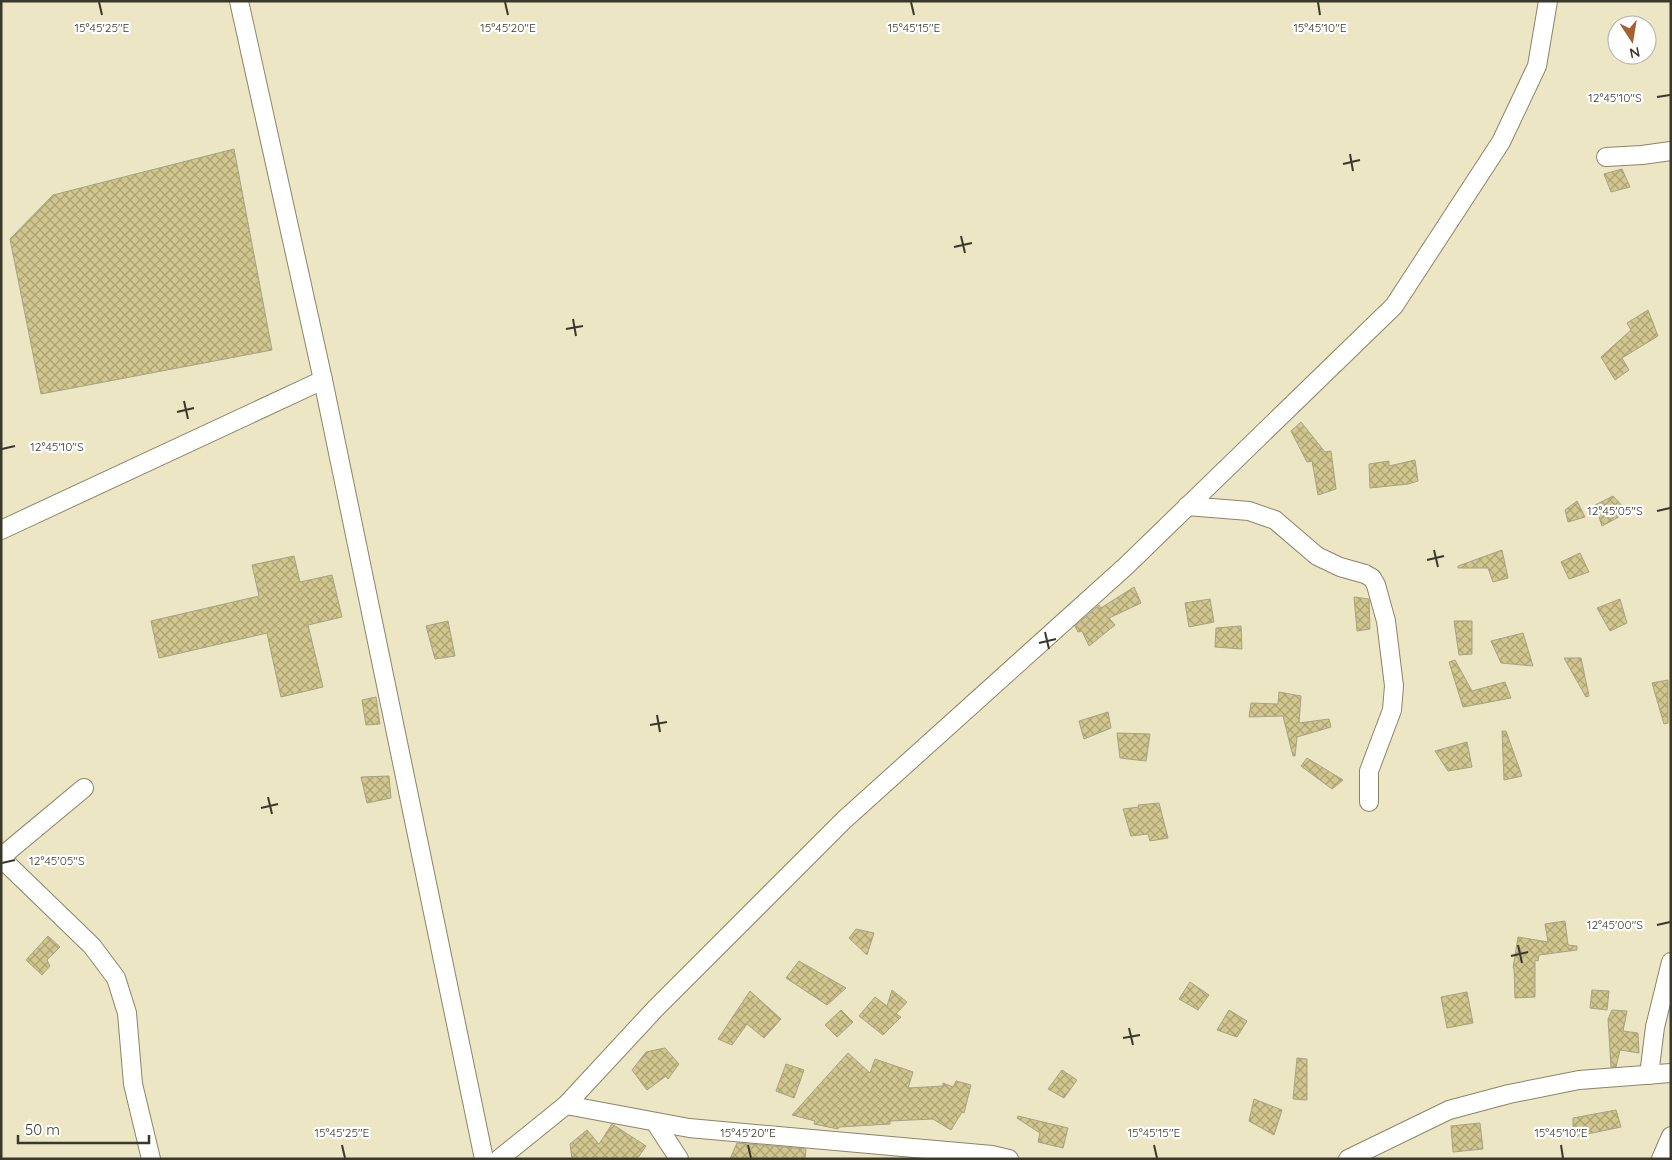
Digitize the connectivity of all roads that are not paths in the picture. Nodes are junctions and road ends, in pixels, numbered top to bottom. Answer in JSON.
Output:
{"nodes":[{"id":1,"x":239,"y":1,"type":"edge"},
{"id":2,"x":1548,"y":1,"type":"edge"},
{"id":3,"x":1671,"y":150,"type":"edge"},
{"id":4,"x":1606,"y":158,"type":"dead end"},
{"id":5,"x":323,"y":380,"type":"junction"},
{"id":6,"x":1187,"y":506,"type":"junction"},
{"id":7,"x":1,"y":530,"type":"edge"},
{"id":8,"x":84,"y":788,"type":"dead end"},
{"id":9,"x":1370,"y":802,"type":"dead end"},
{"id":10,"x":1,"y":857,"type":"edge"},
{"id":11,"x":1671,"y":962,"type":"edge"},
{"id":12,"x":1649,"y":1075,"type":"junction"},
{"id":13,"x":1670,"y":1076,"type":"edge"},
{"id":14,"x":566,"y":1105,"type":"junction"},
{"id":15,"x":655,"y":1122,"type":"junction"},
{"id":16,"x":1671,"y":1136,"type":"edge"},
{"id":17,"x":151,"y":1159,"type":"edge"},
{"id":18,"x":484,"y":1159,"type":"edge"},
{"id":19,"x":499,"y":1159,"type":"edge"},
{"id":20,"x":679,"y":1159,"type":"edge"},
{"id":21,"x":1009,"y":1159,"type":"edge"},
{"id":22,"x":1348,"y":1159,"type":"edge"},
{"id":23,"x":1661,"y":1159,"type":"edge"}],
"edges":[{"from":1,"to":5,"type":"street"},
{"from":2,"to":6,"type":"street"},
{"from":3,"to":4,"type":"street"},
{"from":5,"to":7,"type":"street"},
{"from":5,"to":18,"type":"street"},
{"from":6,"to":9,"type":"street"},
{"from":6,"to":14,"type":"street"},
{"from":8,"to":10,"type":"street"},
{"from":10,"to":17,"type":"street"},
{"from":11,"to":12,"type":"street"},
{"from":12,"to":13,"type":"street"},
{"from":12,"to":22,"type":"street"},
{"from":14,"to":15,"type":"street"},
{"from":14,"to":19,"type":"street"},
{"from":15,"to":20,"type":"street"},
{"from":15,"to":21,"type":"street"},
{"from":16,"to":23,"type":"street"}]}
